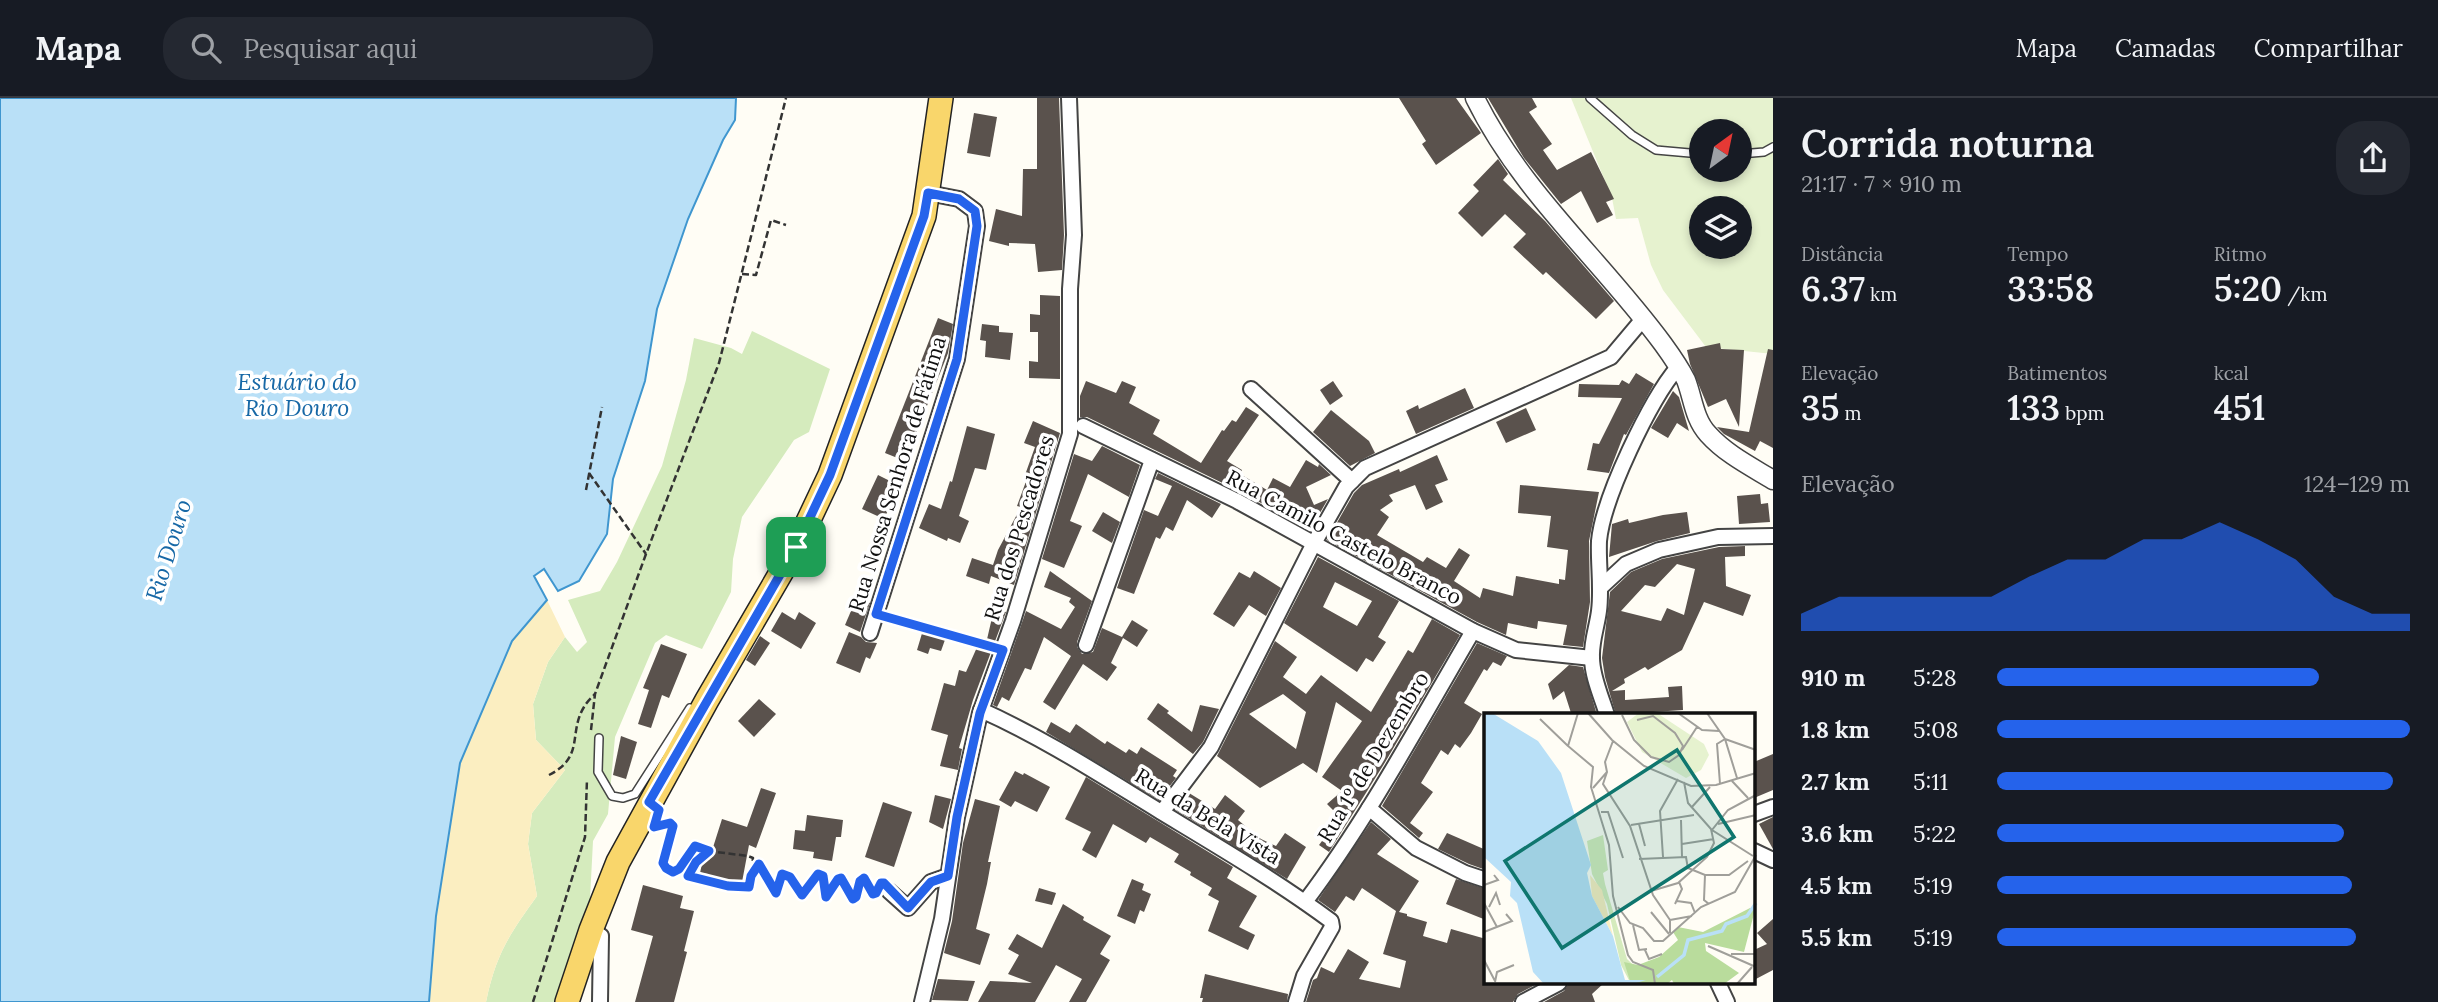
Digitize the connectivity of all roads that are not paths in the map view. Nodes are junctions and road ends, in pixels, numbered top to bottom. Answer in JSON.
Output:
{"nodes":[{"id":1,"x":941,"y":98,"type":"edge"},
{"id":2,"x":1069,"y":98,"type":"edge"},
{"id":3,"x":1475,"y":98,"type":"edge"},
{"id":4,"x":1590,"y":98,"type":"edge"},
{"id":5,"x":1773,"y":147,"type":"edge"},
{"id":6,"x":1752,"y":152,"type":"edge"},
{"id":7,"x":1689,"y":153,"type":"edge"},
{"id":8,"x":928,"y":193,"type":"junction"},
{"id":9,"x":1643,"y":320,"type":"junction"},
{"id":10,"x":1678,"y":367,"type":"junction"},
{"id":11,"x":1251,"y":389,"type":"dead end"},
{"id":12,"x":1083,"y":426,"type":"dead end"},
{"id":13,"x":1152,"y":460,"type":"junction"},
{"id":14,"x":1773,"y":480,"type":"edge"},
{"id":15,"x":1352,"y":481,"type":"junction"},
{"id":16,"x":1773,"y":536,"type":"edge"},
{"id":17,"x":1314,"y":545,"type":"junction"},
{"id":18,"x":1600,"y":588,"type":"junction"},
{"id":19,"x":1473,"y":631,"type":"junction"},
{"id":20,"x":870,"y":634,"type":"dead end"},
{"id":21,"x":1086,"y":645,"type":"dead end"},
{"id":22,"x":1592,"y":658,"type":"junction"},
{"id":23,"x":706,"y":689,"type":"junction"},
{"id":24,"x":981,"y":710,"type":"junction"},
{"id":25,"x":1606,"y":713,"type":"edge"},
{"id":26,"x":594,"y":737,"type":"road end"},
{"id":27,"x":1773,"y":807,"type":"edge"},
{"id":28,"x":1369,"y":808,"type":"junction"},
{"id":29,"x":1162,"y":812,"type":"junction"},
{"id":30,"x":1756,"y":813,"type":"edge"},
{"id":31,"x":1756,"y":852,"type":"edge"},
{"id":32,"x":1773,"y":860,"type":"edge"},
{"id":33,"x":948,"y":876,"type":"junction"},
{"id":34,"x":1484,"y":879,"type":"edge"},
{"id":35,"x":889,"y":891,"type":"road end"},
{"id":36,"x":1305,"y":902,"type":"junction"},
{"id":37,"x":591,"y":930,"type":"junction"},
{"id":38,"x":1557,"y":984,"type":"edge"},
{"id":39,"x":1718,"y":984,"type":"edge"},
{"id":40,"x":567,"y":1002,"type":"edge"},
{"id":41,"x":600,"y":1002,"type":"edge"},
{"id":42,"x":922,"y":1002,"type":"edge"},
{"id":43,"x":1296,"y":1002,"type":"edge"},
{"id":44,"x":1523,"y":1002,"type":"edge"},
{"id":45,"x":1727,"y":1002,"type":"edge"}],
"edges":[{"from":1,"to":8,"type":"main road"},
{"from":2,"to":24,"type":"street","name":"Rua dos Pescadores"},
{"from":3,"to":9,"type":"street"},
{"from":4,"to":7,"type":"lane"},
{"from":5,"to":6,"type":"lane"},
{"from":8,"to":20,"type":"street","name":"Rua Nossa Senhora de Fátima"},
{"from":8,"to":23,"type":"main road"},
{"from":9,"to":10,"type":"street"},
{"from":9,"to":15,"type":"street"},
{"from":10,"to":14,"type":"street"},
{"from":10,"to":18,"type":"street"},
{"from":11,"to":15,"type":"street"},
{"from":12,"to":13,"type":"street","name":"Rua Camilo Castelo Branco"},
{"from":13,"to":17,"type":"street","name":"Rua Camilo Castelo Branco"},
{"from":13,"to":21,"type":"street"},
{"from":15,"to":17,"type":"street"},
{"from":16,"to":18,"type":"street"},
{"from":17,"to":19,"type":"street","name":"Rua Camilo Castelo Branco"},
{"from":17,"to":29,"type":"street"},
{"from":18,"to":22,"type":"street"},
{"from":19,"to":22,"type":"street","name":"Rua Camilo Castelo Branco"},
{"from":19,"to":28,"type":"street","name":"Rua 1º de Dezembro"},
{"from":22,"to":25,"type":"street"},
{"from":23,"to":26,"type":"lane"},
{"from":23,"to":37,"type":"main road"},
{"from":24,"to":29,"type":"street","name":"Rua da Bela Vista"},
{"from":24,"to":33,"type":"street","name":"Rua dos Pescadores"},
{"from":27,"to":30,"type":"street"},
{"from":28,"to":34,"type":"street"},
{"from":28,"to":36,"type":"street","name":"Rua 1º de Dezembro"},
{"from":29,"to":36,"type":"street","name":"Rua da Bela Vista"},
{"from":31,"to":32,"type":"street"},
{"from":33,"to":35,"type":"street"},
{"from":33,"to":42,"type":"street","name":"Rua dos Pescadores"},
{"from":36,"to":43,"type":"street","name":"Rua da Bela Vista"},
{"from":37,"to":40,"type":"main road"},
{"from":37,"to":41,"type":"street"},
{"from":38,"to":44,"type":"street"},
{"from":39,"to":45,"type":"street"}]}
